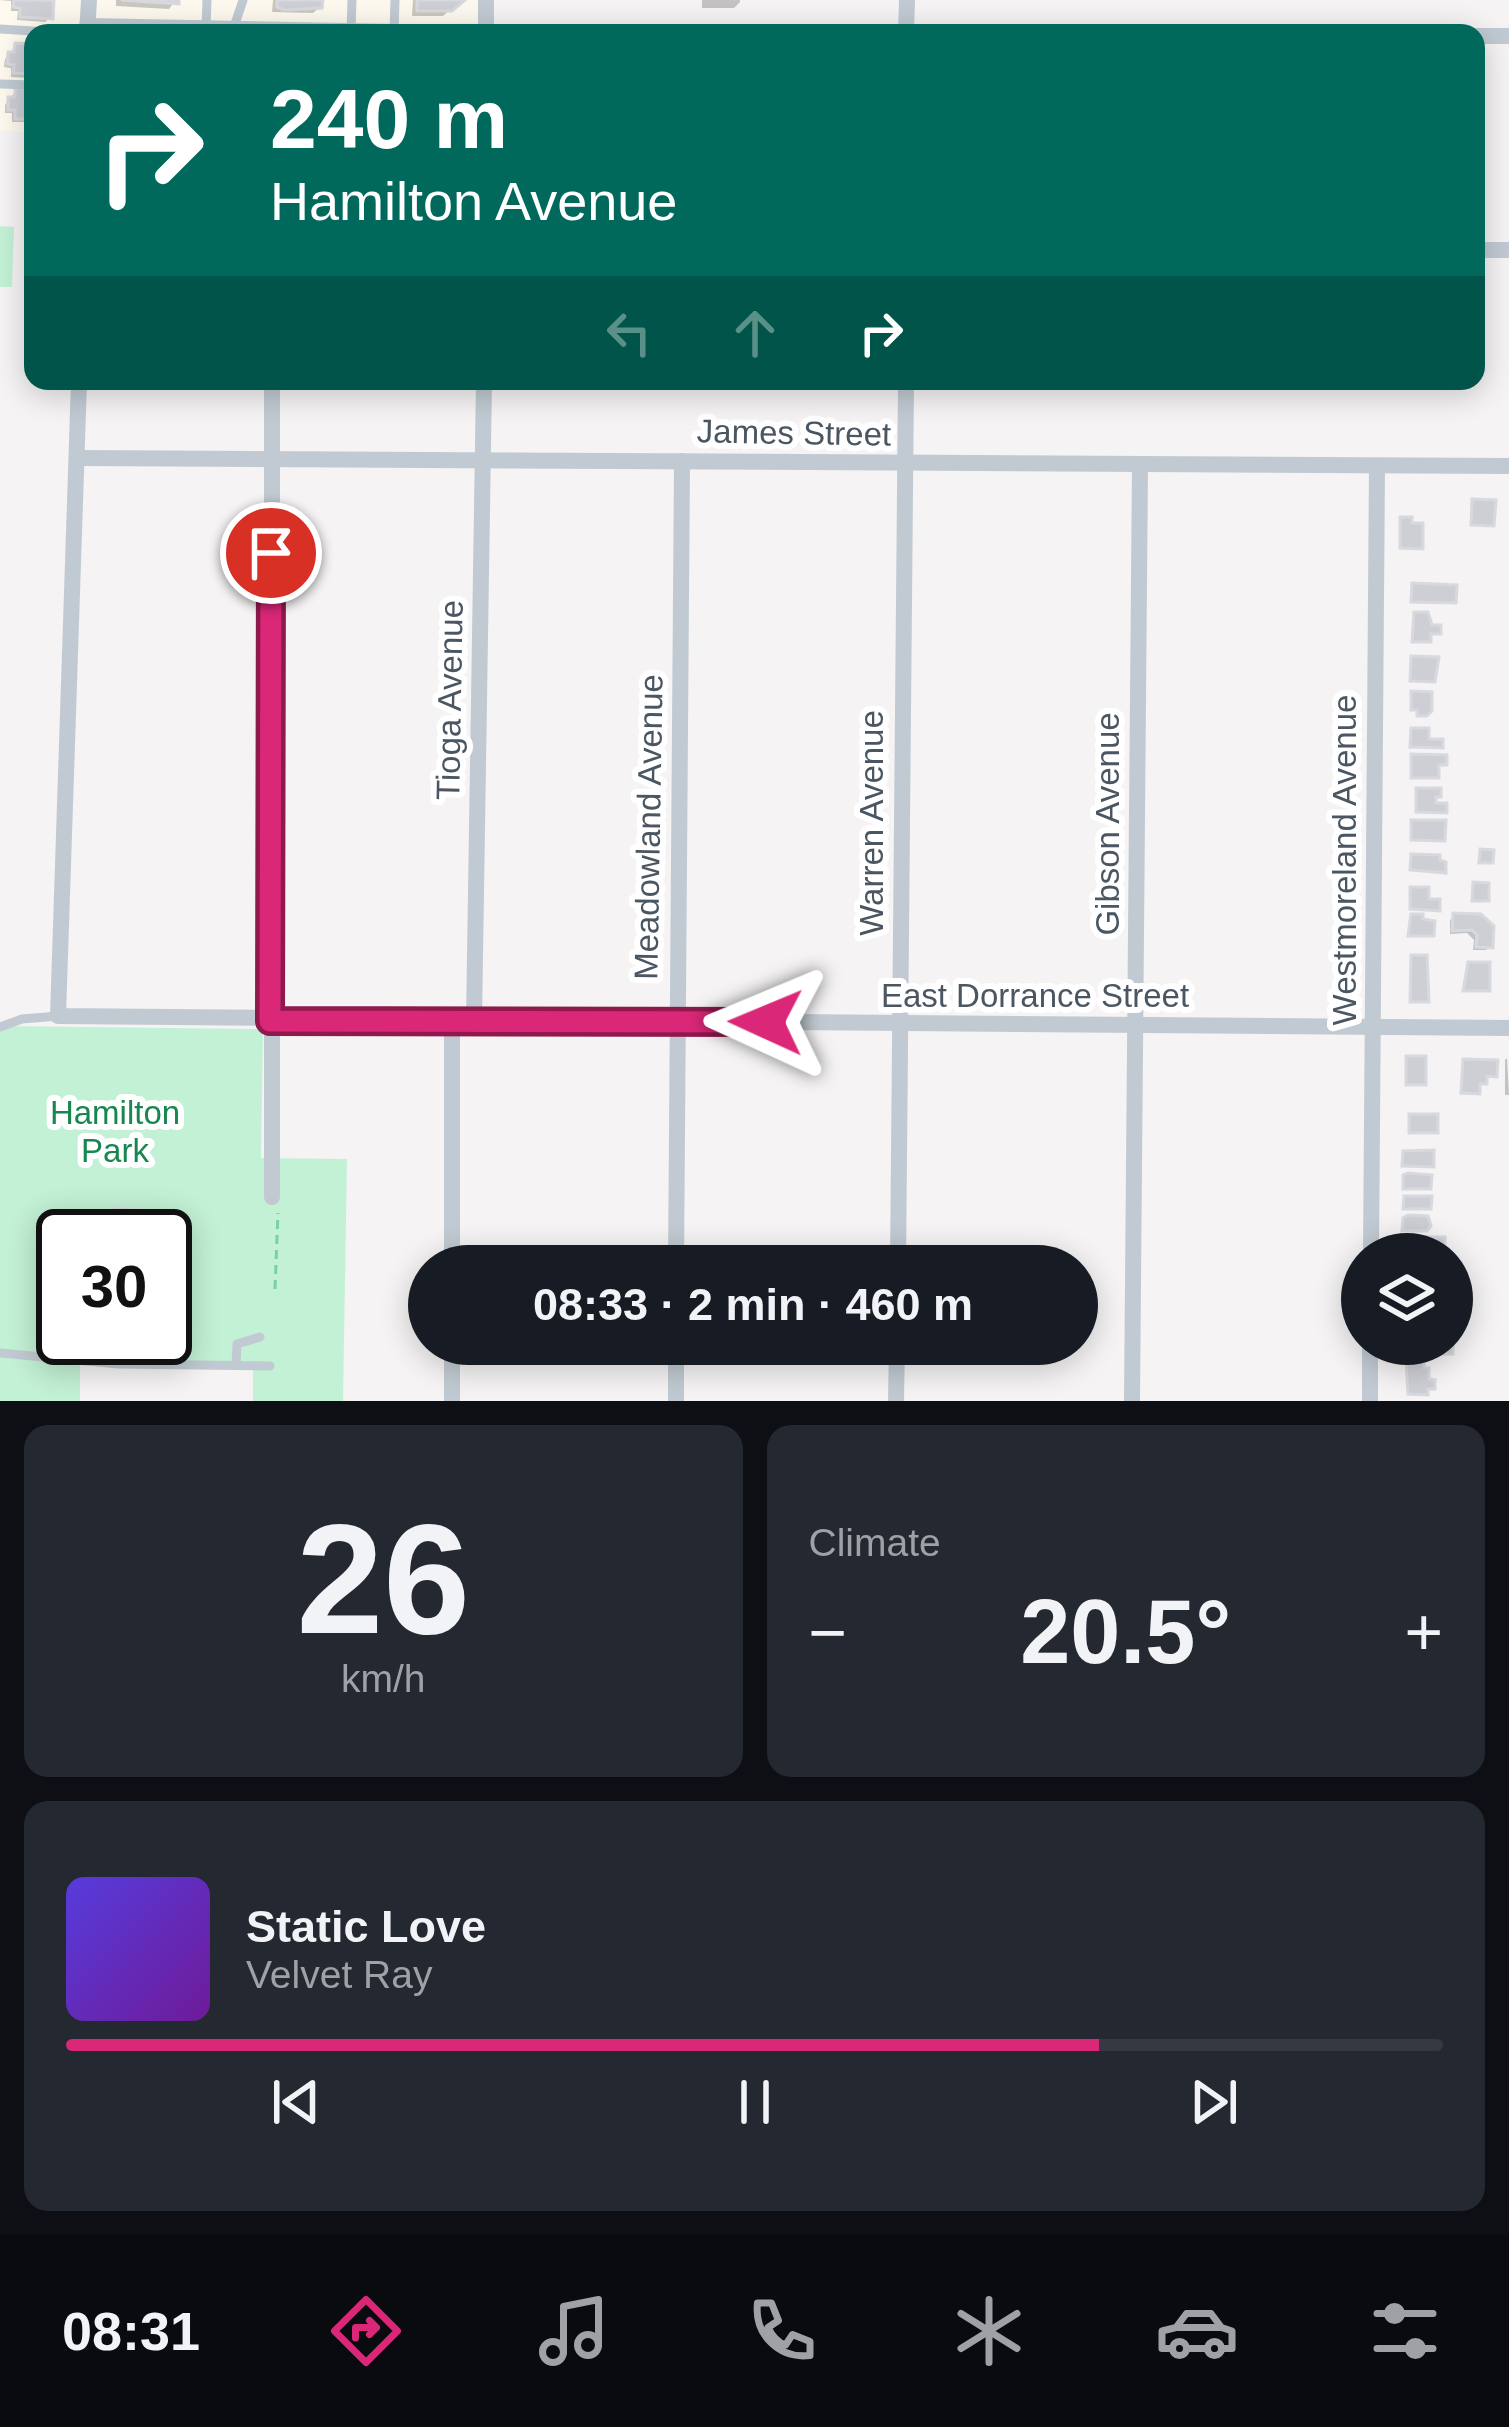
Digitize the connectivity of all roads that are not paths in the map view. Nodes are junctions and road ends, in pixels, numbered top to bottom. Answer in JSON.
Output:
{"nodes":[{"id":1,"x":79,"y":390,"type":"edge"},
{"id":2,"x":272,"y":390,"type":"edge"},
{"id":3,"x":484,"y":390,"type":"edge"},
{"id":4,"x":905,"y":390,"type":"edge"},
{"id":5,"x":77,"y":458,"type":"junction"},
{"id":6,"x":484,"y":458,"type":"junction"},
{"id":7,"x":271,"y":459,"type":"junction"},
{"id":8,"x":682,"y":461,"type":"junction"},
{"id":9,"x":904,"y":464,"type":"junction"},
{"id":10,"x":1140,"y":464,"type":"junction"},
{"id":11,"x":1378,"y":466,"type":"junction"},
{"id":12,"x":1509,"y":466,"type":"edge"},
{"id":13,"x":58,"y":1016,"type":"junction"},
{"id":14,"x":452,"y":1020,"type":"junction"},
{"id":15,"x":474,"y":1020,"type":"junction"},
{"id":16,"x":270,"y":1021,"type":"junction"},
{"id":17,"x":676,"y":1021,"type":"junction"},
{"id":18,"x":900,"y":1025,"type":"junction"},
{"id":19,"x":1373,"y":1025,"type":"junction"},
{"id":20,"x":0,"y":1027,"type":"edge"},
{"id":21,"x":1136,"y":1027,"type":"junction"},
{"id":22,"x":1509,"y":1028,"type":"edge"},
{"id":23,"x":272,"y":1197,"type":"dead end"},
{"id":24,"x":1371,"y":1233,"type":"edge"},
{"id":25,"x":452,"y":1245,"type":"edge"},
{"id":26,"x":676,"y":1245,"type":"edge"},
{"id":27,"x":898,"y":1245,"type":"edge"},
{"id":28,"x":260,"y":1337,"type":"dead end"},
{"id":29,"x":0,"y":1353,"type":"edge"},
{"id":30,"x":236,"y":1365,"type":"junction"},
{"id":31,"x":452,"y":1365,"type":"edge"},
{"id":32,"x":676,"y":1365,"type":"edge"},
{"id":33,"x":897,"y":1365,"type":"edge"},
{"id":34,"x":1370,"y":1365,"type":"edge"},
{"id":35,"x":270,"y":1366,"type":"dead end"},
{"id":36,"x":452,"y":1401,"type":"edge"},
{"id":37,"x":676,"y":1401,"type":"edge"},
{"id":38,"x":896,"y":1401,"type":"edge"},
{"id":39,"x":1132,"y":1401,"type":"edge"},
{"id":40,"x":1370,"y":1401,"type":"edge"}],
"edges":[{"from":1,"to":5,"type":"street"},
{"from":2,"to":7,"type":"street"},
{"from":3,"to":6,"type":"street","name":"Tioga Avenue"},
{"from":4,"to":9,"type":"street","name":"Warren Avenue"},
{"from":5,"to":7,"type":"street","name":"James Street"},
{"from":5,"to":13,"type":"street"},
{"from":6,"to":7,"type":"street","name":"James Street"},
{"from":6,"to":8,"type":"street","name":"James Street"},
{"from":6,"to":15,"type":"street","name":"Tioga Avenue"},
{"from":7,"to":16,"type":"street"},
{"from":8,"to":9,"type":"street","name":"James Street"},
{"from":8,"to":17,"type":"street","name":"Meadowland Avenue"},
{"from":9,"to":10,"type":"street","name":"James Street"},
{"from":9,"to":18,"type":"street","name":"Warren Avenue"},
{"from":10,"to":11,"type":"street","name":"James Street"},
{"from":10,"to":21,"type":"street","name":"Gibson Avenue"},
{"from":11,"to":12,"type":"street","name":"James Street"},
{"from":11,"to":19,"type":"street","name":"Westmoreland Avenue"},
{"from":13,"to":16,"type":"street","name":"East Dorrance Street"},
{"from":13,"to":20,"type":"lane"},
{"from":14,"to":15,"type":"street","name":"East Dorrance Street"},
{"from":14,"to":16,"type":"street","name":"East Dorrance Street"},
{"from":14,"to":25,"type":"street"},
{"from":15,"to":17,"type":"street","name":"East Dorrance Street"},
{"from":16,"to":23,"type":"street"},
{"from":17,"to":18,"type":"street","name":"East Dorrance Street"},
{"from":17,"to":26,"type":"street","name":"Meadowland Avenue"},
{"from":18,"to":21,"type":"street","name":"East Dorrance Street"},
{"from":18,"to":27,"type":"street","name":"Warren Avenue"},
{"from":19,"to":21,"type":"street","name":"East Dorrance Street"},
{"from":19,"to":22,"type":"street","name":"East Dorrance Street"},
{"from":19,"to":24,"type":"street","name":"Westmoreland Avenue"},
{"from":21,"to":39,"type":"street","name":"Gibson Avenue"},
{"from":28,"to":30,"type":"lane"},
{"from":29,"to":30,"type":"lane"},
{"from":30,"to":35,"type":"lane"},
{"from":31,"to":36,"type":"street"},
{"from":32,"to":37,"type":"street"},
{"from":33,"to":38,"type":"street"},
{"from":34,"to":40,"type":"street"}]}
